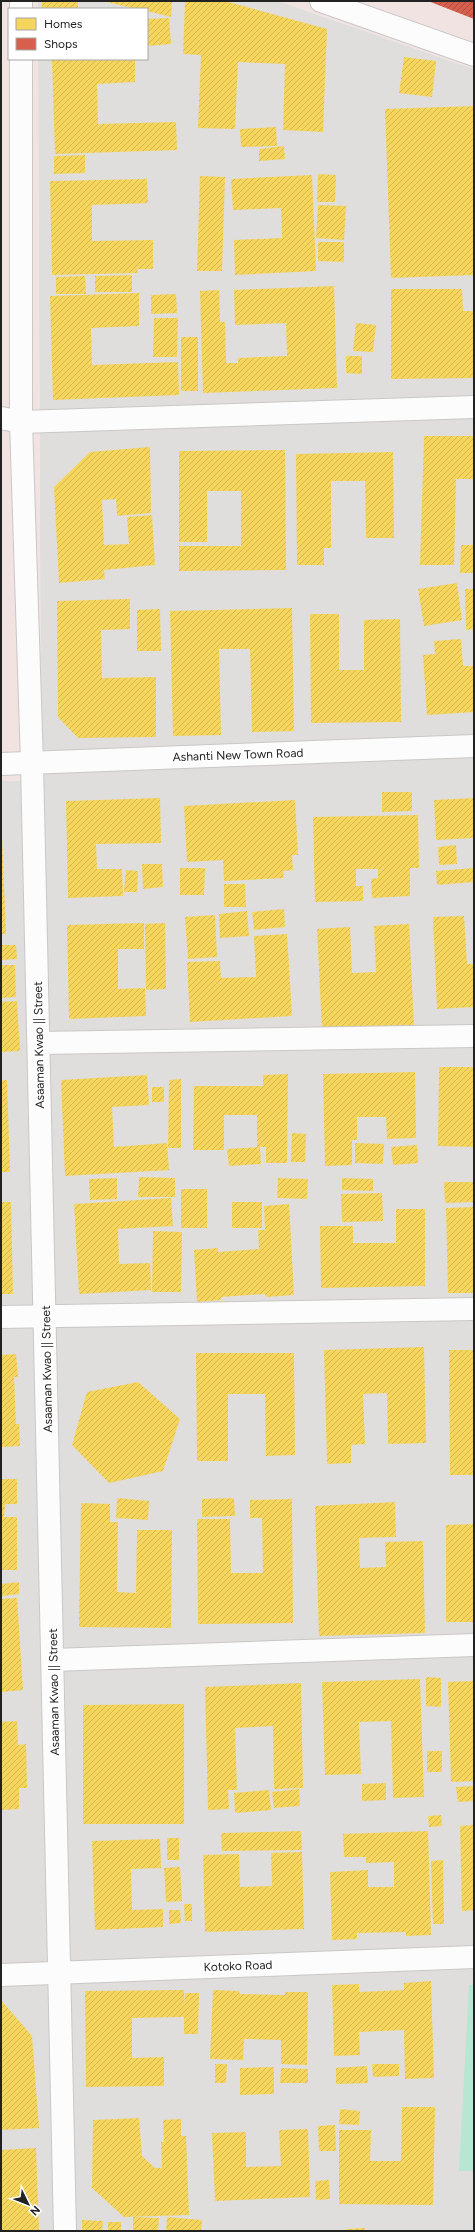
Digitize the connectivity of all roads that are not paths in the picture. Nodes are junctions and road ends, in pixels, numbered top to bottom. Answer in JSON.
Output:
{"nodes":[{"id":1,"x":322,"y":1,"type":"edge"},
{"id":2,"x":474,"y":55,"type":"edge"},
{"id":3,"x":21,"y":60,"type":"edge"},
{"id":4,"x":474,"y":407,"type":"edge"},
{"id":5,"x":11,"y":420,"type":"edge"},
{"id":6,"x":474,"y":746,"type":"edge"},
{"id":7,"x":32,"y":763,"type":"junction"},
{"id":8,"x":1,"y":764,"type":"edge"},
{"id":9,"x":474,"y":1036,"type":"edge"},
{"id":10,"x":39,"y":1043,"type":"junction"},
{"id":11,"x":474,"y":1310,"type":"edge"},
{"id":12,"x":46,"y":1316,"type":"junction"},
{"id":13,"x":1,"y":1317,"type":"edge"},
{"id":14,"x":474,"y":1645,"type":"edge"},
{"id":15,"x":53,"y":1660,"type":"junction"},
{"id":16,"x":474,"y":1957,"type":"edge"},
{"id":17,"x":1,"y":1974,"type":"edge"},
{"id":18,"x":59,"y":1974,"type":"junction"},
{"id":19,"x":65,"y":2231,"type":"edge"}],
"edges":[{"from":1,"to":2,"type":"street"},
{"from":3,"to":5,"type":"street","name":"Asaaman Kwao || Street"},
{"from":4,"to":5,"type":"street"},
{"from":5,"to":7,"type":"street","name":"Asaaman Kwao || Street"},
{"from":6,"to":7,"type":"street","name":"Ashanti New Town Road"},
{"from":7,"to":8,"type":"street","name":"Ashanti New Town Road"},
{"from":7,"to":10,"type":"street","name":"Asaaman Kwao || Street"},
{"from":9,"to":10,"type":"street"},
{"from":10,"to":12,"type":"street","name":"Asaaman Kwao || Street"},
{"from":11,"to":12,"type":"street"},
{"from":12,"to":13,"type":"street"},
{"from":12,"to":15,"type":"street","name":"Asaaman Kwao || Street"},
{"from":14,"to":15,"type":"street"},
{"from":15,"to":18,"type":"street","name":"Asaaman Kwao || Street"},
{"from":16,"to":18,"type":"street","name":"Kotoko Road"},
{"from":17,"to":18,"type":"street","name":"Kotoko Road"},
{"from":18,"to":19,"type":"street","name":"Asaaman Kwao || Street"}]}
